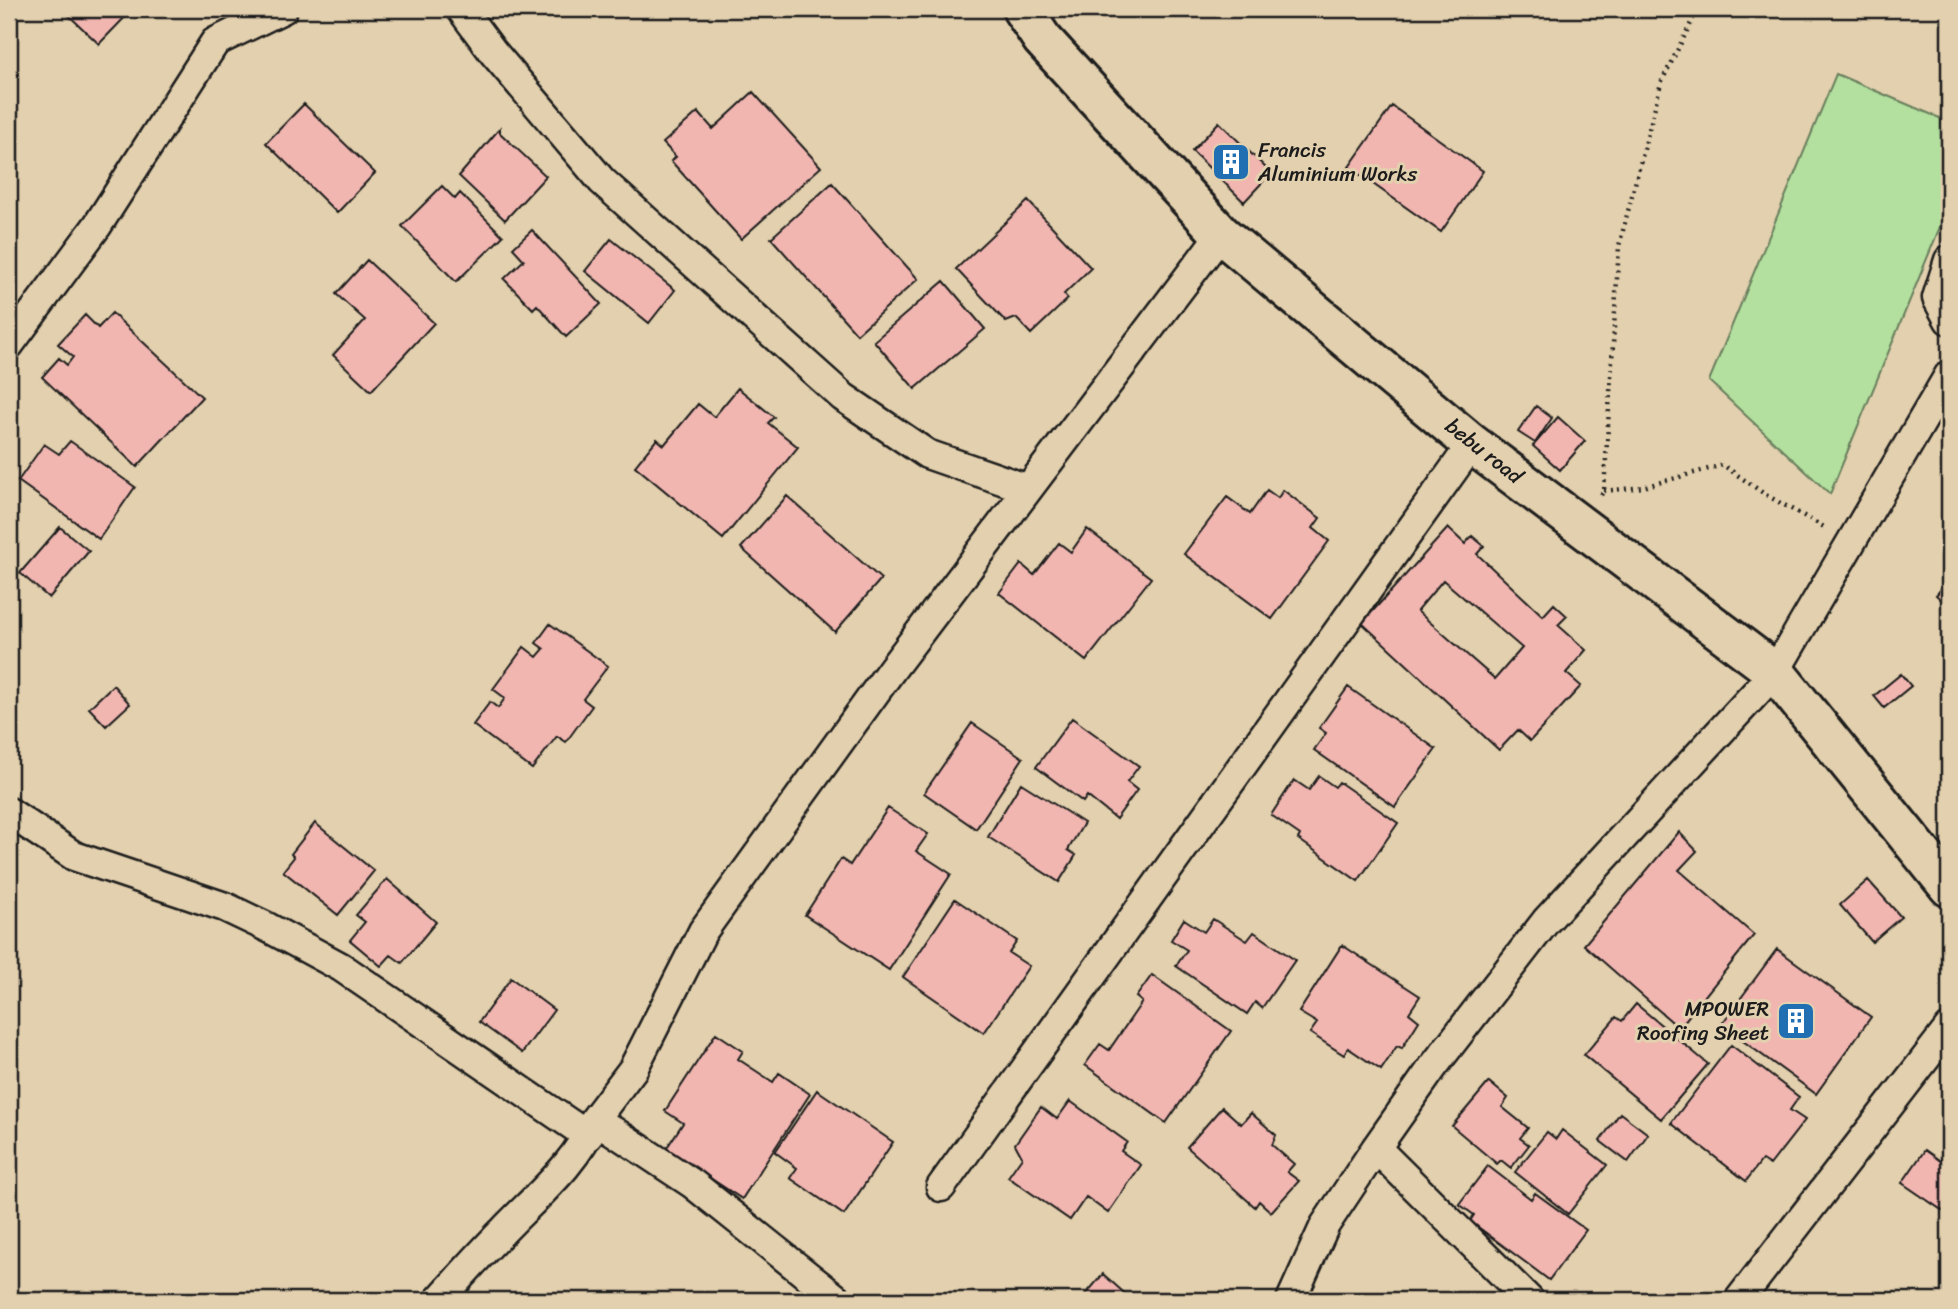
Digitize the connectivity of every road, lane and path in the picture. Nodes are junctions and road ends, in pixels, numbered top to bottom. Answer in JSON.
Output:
{"nodes":[{"id":1,"x":283,"y":9,"type":"edge"},
{"id":2,"x":461,"y":9,"type":"edge"},
{"id":3,"x":1022,"y":9,"type":"edge"},
{"id":4,"x":1698,"y":9,"type":"edge"},
{"id":5,"x":1221,"y":234,"type":"junction"},
{"id":6,"x":1949,"y":260,"type":"edge"},
{"id":7,"x":1949,"y":320,"type":"edge"},
{"id":8,"x":9,"y":345,"type":"edge"},
{"id":9,"x":1949,"y":375,"type":"edge"},
{"id":10,"x":1472,"y":444,"type":"junction"},
{"id":11,"x":1028,"y":489,"type":"junction"},
{"id":12,"x":1604,"y":491,"type":"junction"},
{"id":13,"x":1581,"y":525,"type":"junction"},
{"id":14,"x":1851,"y":543,"type":"junction"},
{"id":15,"x":1775,"y":672,"type":"junction"},
{"id":16,"x":9,"y":812,"type":"edge"},
{"id":17,"x":1949,"y":887,"type":"edge"},
{"id":18,"x":1949,"y":1028,"type":"edge"},
{"id":19,"x":592,"y":1127,"type":"junction"},
{"id":20,"x":1376,"y":1147,"type":"junction"},
{"id":21,"x":941,"y":1187,"type":"dead end"},
{"id":22,"x":439,"y":1300,"type":"edge"},
{"id":23,"x":838,"y":1300,"type":"edge"},
{"id":24,"x":1291,"y":1300,"type":"edge"},
{"id":25,"x":1530,"y":1300,"type":"edge"},
{"id":26,"x":1739,"y":1300,"type":"edge"}],
"edges":[{"from":1,"to":8,"type":"street"},
{"from":2,"to":11,"type":"street"},
{"from":3,"to":5,"type":"street","name":"bebu road"},
{"from":4,"to":12,"type":"path"},
{"from":5,"to":10,"type":"street","name":"bebu road"},
{"from":5,"to":11,"type":"street"},
{"from":6,"to":7,"type":"street"},
{"from":9,"to":14,"type":"street"},
{"from":10,"to":13,"type":"street","name":"bebu road"},
{"from":10,"to":21,"type":"street"},
{"from":11,"to":19,"type":"street"},
{"from":12,"to":13,"type":"path"},
{"from":12,"to":14,"type":"path"},
{"from":13,"to":15,"type":"street","name":"bebu road"},
{"from":14,"to":15,"type":"street"},
{"from":15,"to":17,"type":"street","name":"bebu road"},
{"from":15,"to":20,"type":"street"},
{"from":16,"to":19,"type":"street"},
{"from":18,"to":26,"type":"street"},
{"from":19,"to":22,"type":"street"},
{"from":19,"to":23,"type":"street"},
{"from":20,"to":24,"type":"street"},
{"from":20,"to":25,"type":"street"}]}
